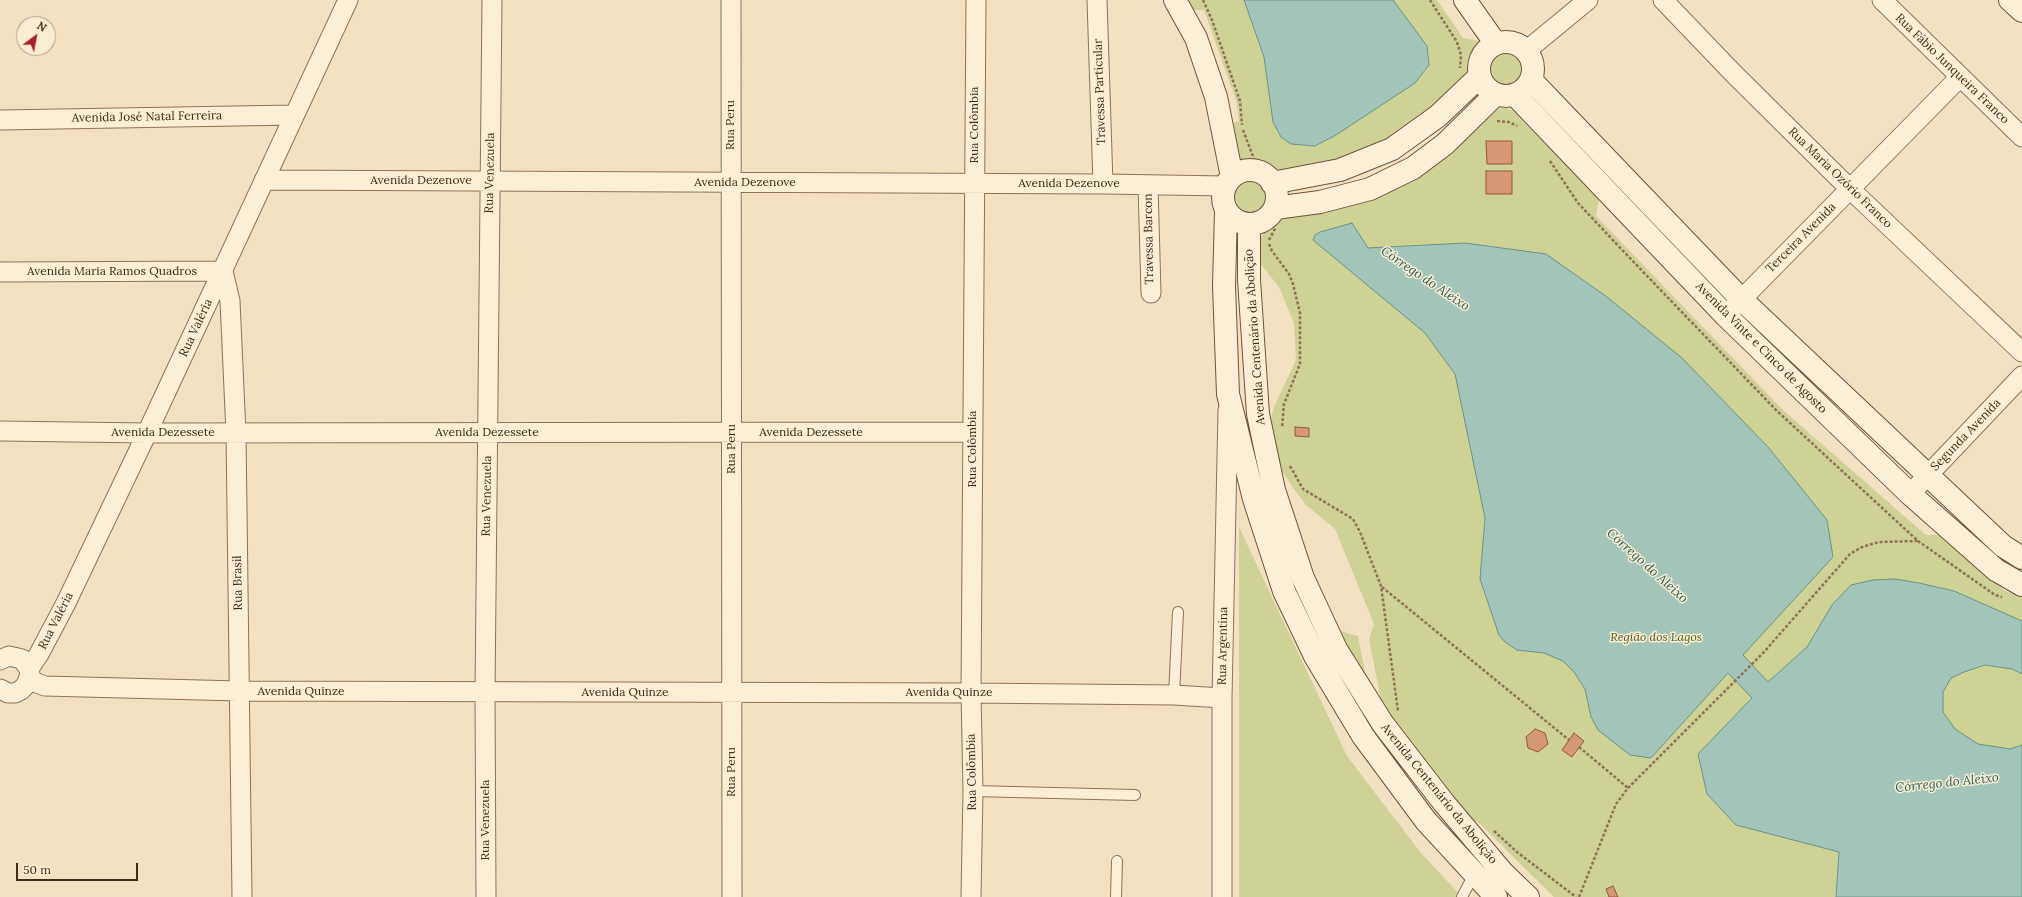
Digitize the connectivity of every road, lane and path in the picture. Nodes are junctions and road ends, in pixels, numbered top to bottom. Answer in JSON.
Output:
{"nodes":[{"id":1,"x":348,"y":0,"type":"edge"},
{"id":2,"x":492,"y":0,"type":"edge"},
{"id":3,"x":731,"y":0,"type":"edge"},
{"id":4,"x":976,"y":0,"type":"edge"},
{"id":5,"x":1097,"y":0,"type":"edge"},
{"id":6,"x":1175,"y":0,"type":"edge"},
{"id":7,"x":1203,"y":0,"type":"edge"},
{"id":8,"x":1430,"y":0,"type":"edge"},
{"id":9,"x":1465,"y":0,"type":"edge"},
{"id":10,"x":1588,"y":0,"type":"edge"},
{"id":11,"x":1663,"y":0,"type":"edge"},
{"id":12,"x":1882,"y":0,"type":"edge"},
{"id":13,"x":2010,"y":0,"type":"edge"},
{"id":14,"x":2022,"y":11,"type":"edge"},
{"id":15,"x":1496,"y":44,"type":"junction"},
{"id":16,"x":1526,"y":51,"type":"junction"},
{"id":17,"x":1458,"y":73,"type":"dead end"},
{"id":18,"x":1480,"y":76,"type":"junction"},
{"id":19,"x":1960,"y":77,"type":"junction"},
{"id":20,"x":1514,"y":90,"type":"junction"},
{"id":21,"x":294,"y":115,"type":"junction"},
{"id":22,"x":0,"y":120,"type":"edge"},
{"id":23,"x":1492,"y":124,"type":"dead end"},
{"id":24,"x":1523,"y":132,"type":"dead end"},
{"id":25,"x":2022,"y":137,"type":"edge"},
{"id":26,"x":1549,"y":160,"type":"dead end"},
{"id":27,"x":1270,"y":174,"type":"junction"},
{"id":28,"x":264,"y":180,"type":"junction"},
{"id":29,"x":1228,"y":181,"type":"junction"},
{"id":30,"x":490,"y":182,"type":"junction"},
{"id":31,"x":731,"y":183,"type":"junction"},
{"id":32,"x":975,"y":184,"type":"junction"},
{"id":33,"x":1103,"y":184,"type":"junction"},
{"id":34,"x":1148,"y":185,"type":"junction"},
{"id":35,"x":1850,"y":189,"type":"junction"},
{"id":36,"x":1226,"y":210,"type":"junction"},
{"id":37,"x":1278,"y":215,"type":"junction"},
{"id":38,"x":1249,"y":225,"type":"junction"},
{"id":39,"x":223,"y":271,"type":"junction"},
{"id":40,"x":0,"y":272,"type":"edge"},
{"id":41,"x":1150,"y":293,"type":"dead end"},
{"id":42,"x":1740,"y":299,"type":"junction"},
{"id":43,"x":1726,"y":315,"type":"junction"},
{"id":44,"x":2022,"y":352,"type":"edge"},
{"id":45,"x":2022,"y":376,"type":"edge"},
{"id":46,"x":1228,"y":394,"type":"junction"},
{"id":47,"x":0,"y":431,"type":"edge"},
{"id":48,"x":973,"y":432,"type":"junction"},
{"id":49,"x":147,"y":433,"type":"junction"},
{"id":50,"x":236,"y":433,"type":"junction"},
{"id":51,"x":488,"y":433,"type":"junction"},
{"id":52,"x":732,"y":433,"type":"junction"},
{"id":53,"x":1281,"y":434,"type":"dead end"},
{"id":54,"x":1288,"y":461,"type":"dead end"},
{"id":55,"x":1927,"y":475,"type":"junction"},
{"id":56,"x":1910,"y":494,"type":"junction"},
{"id":57,"x":1918,"y":541,"type":"junction"},
{"id":58,"x":2022,"y":558,"type":"edge"},
{"id":59,"x":1381,"y":586,"type":"junction"},
{"id":60,"x":2015,"y":591,"type":"edge"},
{"id":61,"x":1178,"y":612,"type":"dead end"},
{"id":62,"x":18,"y":661,"type":"edge"},
{"id":63,"x":0,"y":690,"type":"edge"},
{"id":64,"x":240,"y":691,"type":"junction"},
{"id":65,"x":485,"y":693,"type":"junction"},
{"id":66,"x":732,"y":693,"type":"junction"},
{"id":67,"x":971,"y":693,"type":"junction"},
{"id":68,"x":1174,"y":695,"type":"junction"},
{"id":69,"x":1222,"y":698,"type":"junction"},
{"id":70,"x":1399,"y":718,"type":"dead end"},
{"id":71,"x":1569,"y":740,"type":"dead end"},
{"id":72,"x":1579,"y":747,"type":"dead end"},
{"id":73,"x":1628,"y":788,"type":"junction"},
{"id":74,"x":973,"y":791,"type":"junction"},
{"id":75,"x":1135,"y":795,"type":"dead end"},
{"id":76,"x":1489,"y":826,"type":"dead end"},
{"id":77,"x":1116,"y":861,"type":"dead end"},
{"id":78,"x":1474,"y":874,"type":"junction"},
{"id":79,"x":242,"y":897,"type":"edge"},
{"id":80,"x":486,"y":897,"type":"edge"},
{"id":81,"x":732,"y":897,"type":"edge"},
{"id":82,"x":971,"y":897,"type":"edge"},
{"id":83,"x":1116,"y":897,"type":"edge"},
{"id":84,"x":1222,"y":897,"type":"edge"},
{"id":85,"x":1462,"y":897,"type":"edge"},
{"id":86,"x":1496,"y":897,"type":"edge"},
{"id":87,"x":1528,"y":897,"type":"edge"},
{"id":88,"x":1576,"y":897,"type":"edge"},
{"id":89,"x":1579,"y":897,"type":"edge"}],
"edges":[{"from":1,"to":21,"type":"street","name":"Rua Valéria"},
{"from":2,"to":30,"type":"street","name":"Rua Venezuela"},
{"from":3,"to":31,"type":"street","name":"Rua Peru"},
{"from":4,"to":32,"type":"street","name":"Rua Colômbia"},
{"from":5,"to":33,"type":"street","name":"Travessa Particular"},
{"from":6,"to":29,"type":"street"},
{"from":7,"to":27,"type":"path"},
{"from":8,"to":17,"type":"path"},
{"from":9,"to":15,"type":"street"},
{"from":10,"to":16,"type":"street"},
{"from":11,"to":35,"type":"street","name":"Rua Maria Ozório Franco"},
{"from":12,"to":19,"type":"street","name":"Rua Fábio Junqueira Franco"},
{"from":13,"to":14,"type":"street"},
{"from":15,"to":16,"type":"street"},
{"from":15,"to":18,"type":"street"},
{"from":16,"to":20,"type":"street"},
{"from":18,"to":20,"type":"street"},
{"from":18,"to":27,"type":"street"},
{"from":19,"to":25,"type":"street","name":"Rua Fábio Junqueira Franco"},
{"from":19,"to":35,"type":"street","name":"Terceira Avenida"},
{"from":20,"to":37,"type":"street"},
{"from":20,"to":42,"type":"street","name":"Avenida Vinte e Cinco de Agosto"},
{"from":20,"to":43,"type":"street","name":"Avenida Vinte e Cinco de Agosto"},
{"from":21,"to":22,"type":"street","name":"Avenida José Natal Ferreira"},
{"from":21,"to":28,"type":"street","name":"Rua Valéria"},
{"from":23,"to":24,"type":"path"},
{"from":26,"to":57,"type":"path"},
{"from":27,"to":29,"type":"street"},
{"from":27,"to":37,"type":"street"},
{"from":28,"to":30,"type":"street","name":"Avenida Dezenove"},
{"from":28,"to":39,"type":"street","name":"Rua Valéria"},
{"from":29,"to":34,"type":"street","name":"Avenida Dezenove"},
{"from":29,"to":36,"type":"street"},
{"from":30,"to":31,"type":"street","name":"Avenida Dezenove"},
{"from":30,"to":51,"type":"street","name":"Rua Venezuela"},
{"from":31,"to":32,"type":"street","name":"Avenida Dezenove"},
{"from":31,"to":52,"type":"street","name":"Rua Peru"},
{"from":32,"to":33,"type":"street","name":"Avenida Dezenove"},
{"from":32,"to":48,"type":"street","name":"Rua Colômbia"},
{"from":33,"to":34,"type":"street","name":"Avenida Dezenove"},
{"from":34,"to":41,"type":"street","name":"Travessa Barcon"},
{"from":35,"to":42,"type":"street","name":"Terceira Avenida"},
{"from":35,"to":44,"type":"street","name":"Rua Maria Ozório Franco"},
{"from":36,"to":38,"type":"street"},
{"from":36,"to":46,"type":"street","name":"Avenida Centenário da Abolição"},
{"from":37,"to":38,"type":"street"},
{"from":37,"to":53,"type":"path"},
{"from":38,"to":87,"type":"street","name":"Avenida Centenário da Abolição"},
{"from":39,"to":40,"type":"street","name":"Avenida Maria Ramos Quadros"},
{"from":39,"to":49,"type":"street","name":"Rua Valéria"},
{"from":39,"to":50,"type":"street","name":"Rua Brasil"},
{"from":42,"to":43,"type":"street","name":"Terceira Avenida"},
{"from":42,"to":55,"type":"street","name":"Avenida Vinte e Cinco de Agosto"},
{"from":43,"to":56,"type":"street","name":"Avenida Vinte e Cinco de Agosto"},
{"from":45,"to":55,"type":"street","name":"Segunda Avenida"},
{"from":46,"to":69,"type":"street","name":"Rua Argentina"},
{"from":46,"to":78,"type":"street","name":"Avenida Centenário da Abolição"},
{"from":47,"to":49,"type":"street","name":"Avenida Dezessete"},
{"from":48,"to":52,"type":"street","name":"Avenida Dezessete"},
{"from":48,"to":67,"type":"street","name":"Rua Colômbia"},
{"from":49,"to":50,"type":"street","name":"Avenida Dezessete"},
{"from":49,"to":62,"type":"street","name":"Rua Valéria"},
{"from":50,"to":51,"type":"street","name":"Avenida Dezessete"},
{"from":50,"to":64,"type":"street","name":"Rua Brasil"},
{"from":51,"to":52,"type":"street","name":"Avenida Dezessete"},
{"from":51,"to":65,"type":"street","name":"Rua Venezuela"},
{"from":52,"to":66,"type":"street","name":"Rua Peru"},
{"from":54,"to":59,"type":"path"},
{"from":55,"to":56,"type":"street","name":"Segunda Avenida"},
{"from":55,"to":58,"type":"street","name":"Avenida Vinte e Cinco de Agosto"},
{"from":56,"to":60,"type":"street","name":"Avenida Vinte e Cinco de Agosto"},
{"from":57,"to":60,"type":"path"},
{"from":57,"to":73,"type":"path"},
{"from":59,"to":70,"type":"path"},
{"from":59,"to":71,"type":"path"},
{"from":61,"to":68,"type":"lane"},
{"from":62,"to":63,"type":"street","name":"Rua Valéria"},
{"from":62,"to":64,"type":"street","name":"Avenida Quinze"},
{"from":64,"to":65,"type":"street","name":"Avenida Quinze"},
{"from":64,"to":79,"type":"street","name":"Rua Brasil"},
{"from":65,"to":66,"type":"street","name":"Avenida Quinze"},
{"from":65,"to":80,"type":"street","name":"Rua Venezuela"},
{"from":66,"to":67,"type":"street","name":"Avenida Quinze"},
{"from":66,"to":81,"type":"street","name":"Rua Peru"},
{"from":67,"to":68,"type":"street","name":"Avenida Quinze"},
{"from":67,"to":74,"type":"street","name":"Rua Colômbia"},
{"from":68,"to":69,"type":"street","name":"Avenida Quinze"},
{"from":69,"to":84,"type":"street","name":"Rua Argentina"},
{"from":72,"to":73,"type":"path"},
{"from":73,"to":89,"type":"path"},
{"from":74,"to":75,"type":"lane"},
{"from":74,"to":82,"type":"street","name":"Rua Colômbia"},
{"from":76,"to":88,"type":"path"},
{"from":77,"to":83,"type":"lane"},
{"from":78,"to":85,"type":"lane"},
{"from":78,"to":86,"type":"street","name":"Avenida Centenário da Abolição"}]}
